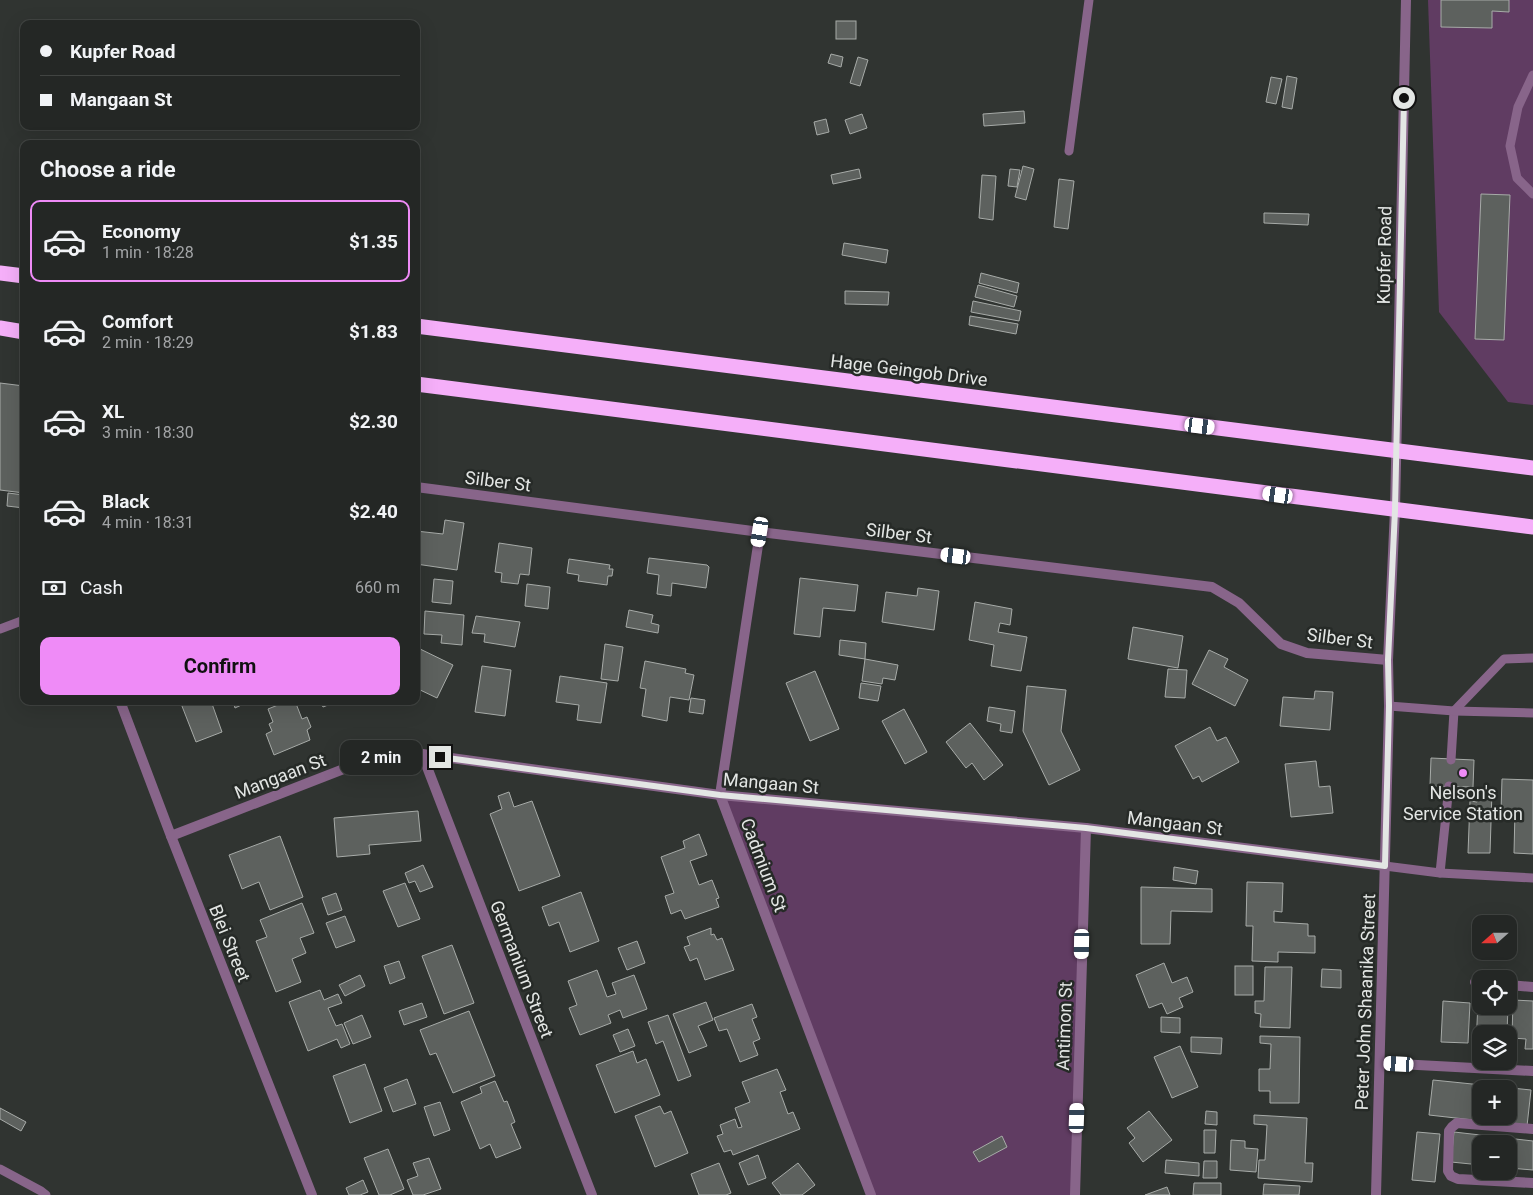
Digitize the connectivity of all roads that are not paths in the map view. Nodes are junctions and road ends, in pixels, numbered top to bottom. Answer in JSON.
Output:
{"nodes":[{"id":1,"x":1089,"y":0,"type":"edge"},
{"id":2,"x":1406,"y":0,"type":"edge"},
{"id":3,"x":1533,"y":76,"type":"edge"},
{"id":4,"x":1070,"y":151,"type":"dead end"},
{"id":5,"x":1533,"y":194,"type":"edge"},
{"id":6,"x":0,"y":272,"type":"edge"},
{"id":7,"x":20,"y":275,"type":"edge"},
{"id":8,"x":420,"y":327,"type":"edge"},
{"id":9,"x":0,"y":328,"type":"edge"},
{"id":10,"x":20,"y":331,"type":"edge"},
{"id":11,"x":420,"y":385,"type":"edge"},
{"id":12,"x":1396,"y":451,"type":"junction"},
{"id":13,"x":1533,"y":468,"type":"edge"},
{"id":14,"x":420,"y":488,"type":"edge"},
{"id":15,"x":1395,"y":510,"type":"junction"},
{"id":16,"x":1533,"y":527,"type":"edge"},
{"id":17,"x":760,"y":532,"type":"junction"},
{"id":18,"x":20,"y":622,"type":"edge"},
{"id":19,"x":0,"y":629,"type":"edge"},
{"id":20,"x":1533,"y":658,"type":"edge"},
{"id":21,"x":1388,"y":660,"type":"junction"},
{"id":22,"x":121,"y":705,"type":"edge"},
{"id":23,"x":1389,"y":706,"type":"junction"},
{"id":24,"x":1454,"y":711,"type":"junction"},
{"id":25,"x":1533,"y":713,"type":"edge"},
{"id":26,"x":422,"y":754,"type":"junction"},
{"id":27,"x":1451,"y":760,"type":"dead end"},
{"id":28,"x":1448,"y":786,"type":"dead end"},
{"id":29,"x":720,"y":795,"type":"junction"},
{"id":30,"x":1086,"y":828,"type":"junction"},
{"id":31,"x":170,"y":836,"type":"junction"},
{"id":32,"x":1385,"y":866,"type":"junction"},
{"id":33,"x":1440,"y":873,"type":"junction"},
{"id":34,"x":1533,"y":878,"type":"edge"},
{"id":35,"x":1517,"y":986,"type":"edge"},
{"id":36,"x":1533,"y":987,"type":"edge"},
{"id":37,"x":1380,"y":1063,"type":"junction"},
{"id":38,"x":1533,"y":1071,"type":"edge"},
{"id":39,"x":1533,"y":1129,"type":"edge"},
{"id":40,"x":0,"y":1169,"type":"edge"},
{"id":41,"x":1533,"y":1183,"type":"edge"},
{"id":42,"x":46,"y":1195,"type":"edge"},
{"id":43,"x":312,"y":1195,"type":"edge"},
{"id":44,"x":592,"y":1195,"type":"edge"},
{"id":45,"x":871,"y":1195,"type":"edge"},
{"id":46,"x":1075,"y":1195,"type":"edge"},
{"id":47,"x":1376,"y":1195,"type":"edge"}],
"edges":[{"from":1,"to":4,"type":"lane"},
{"from":2,"to":12,"type":"street","name":"Kupfer Road"},
{"from":3,"to":5,"type":"lane"},
{"from":6,"to":7,"type":"highway"},
{"from":8,"to":12,"type":"highway","name":"Hage Geingob Drive"},
{"from":9,"to":10,"type":"highway"},
{"from":11,"to":15,"type":"highway"},
{"from":12,"to":13,"type":"highway","name":"Hage Geingob Drive"},
{"from":12,"to":15,"type":"street","name":"Kupfer Road"},
{"from":14,"to":17,"type":"street","name":"Silber St"},
{"from":15,"to":16,"type":"highway"},
{"from":15,"to":21,"type":"street","name":"Peter John Shaanika Street"},
{"from":17,"to":21,"type":"street","name":"Silber St"},
{"from":17,"to":29,"type":"street","name":"Cadmium St"},
{"from":18,"to":19,"type":"lane"},
{"from":20,"to":24,"type":"lane"},
{"from":21,"to":23,"type":"street","name":"Peter John Shaanika Street"},
{"from":22,"to":31,"type":"street","name":"Blei Street"},
{"from":23,"to":24,"type":"lane"},
{"from":23,"to":32,"type":"street","name":"Peter John Shaanika Street"},
{"from":24,"to":25,"type":"lane"},
{"from":24,"to":27,"type":"lane"},
{"from":26,"to":29,"type":"street","name":"Mangaan St"},
{"from":26,"to":31,"type":"street","name":"Mangaan St"},
{"from":26,"to":44,"type":"street","name":"Germanium Street"},
{"from":28,"to":33,"type":"lane"},
{"from":29,"to":30,"type":"street","name":"Mangaan St"},
{"from":29,"to":45,"type":"street","name":"Cadmium St"},
{"from":30,"to":32,"type":"street","name":"Mangaan St"},
{"from":30,"to":46,"type":"street","name":"Antimon St"},
{"from":31,"to":43,"type":"street","name":"Blei Street"},
{"from":32,"to":33,"type":"lane"},
{"from":32,"to":37,"type":"street","name":"Peter John Shaanika Street"},
{"from":33,"to":34,"type":"lane"},
{"from":35,"to":36,"type":"street"},
{"from":37,"to":38,"type":"street"},
{"from":37,"to":47,"type":"street","name":"Peter John Shaanika Street"},
{"from":39,"to":41,"type":"street"},
{"from":40,"to":42,"type":"lane"}]}
